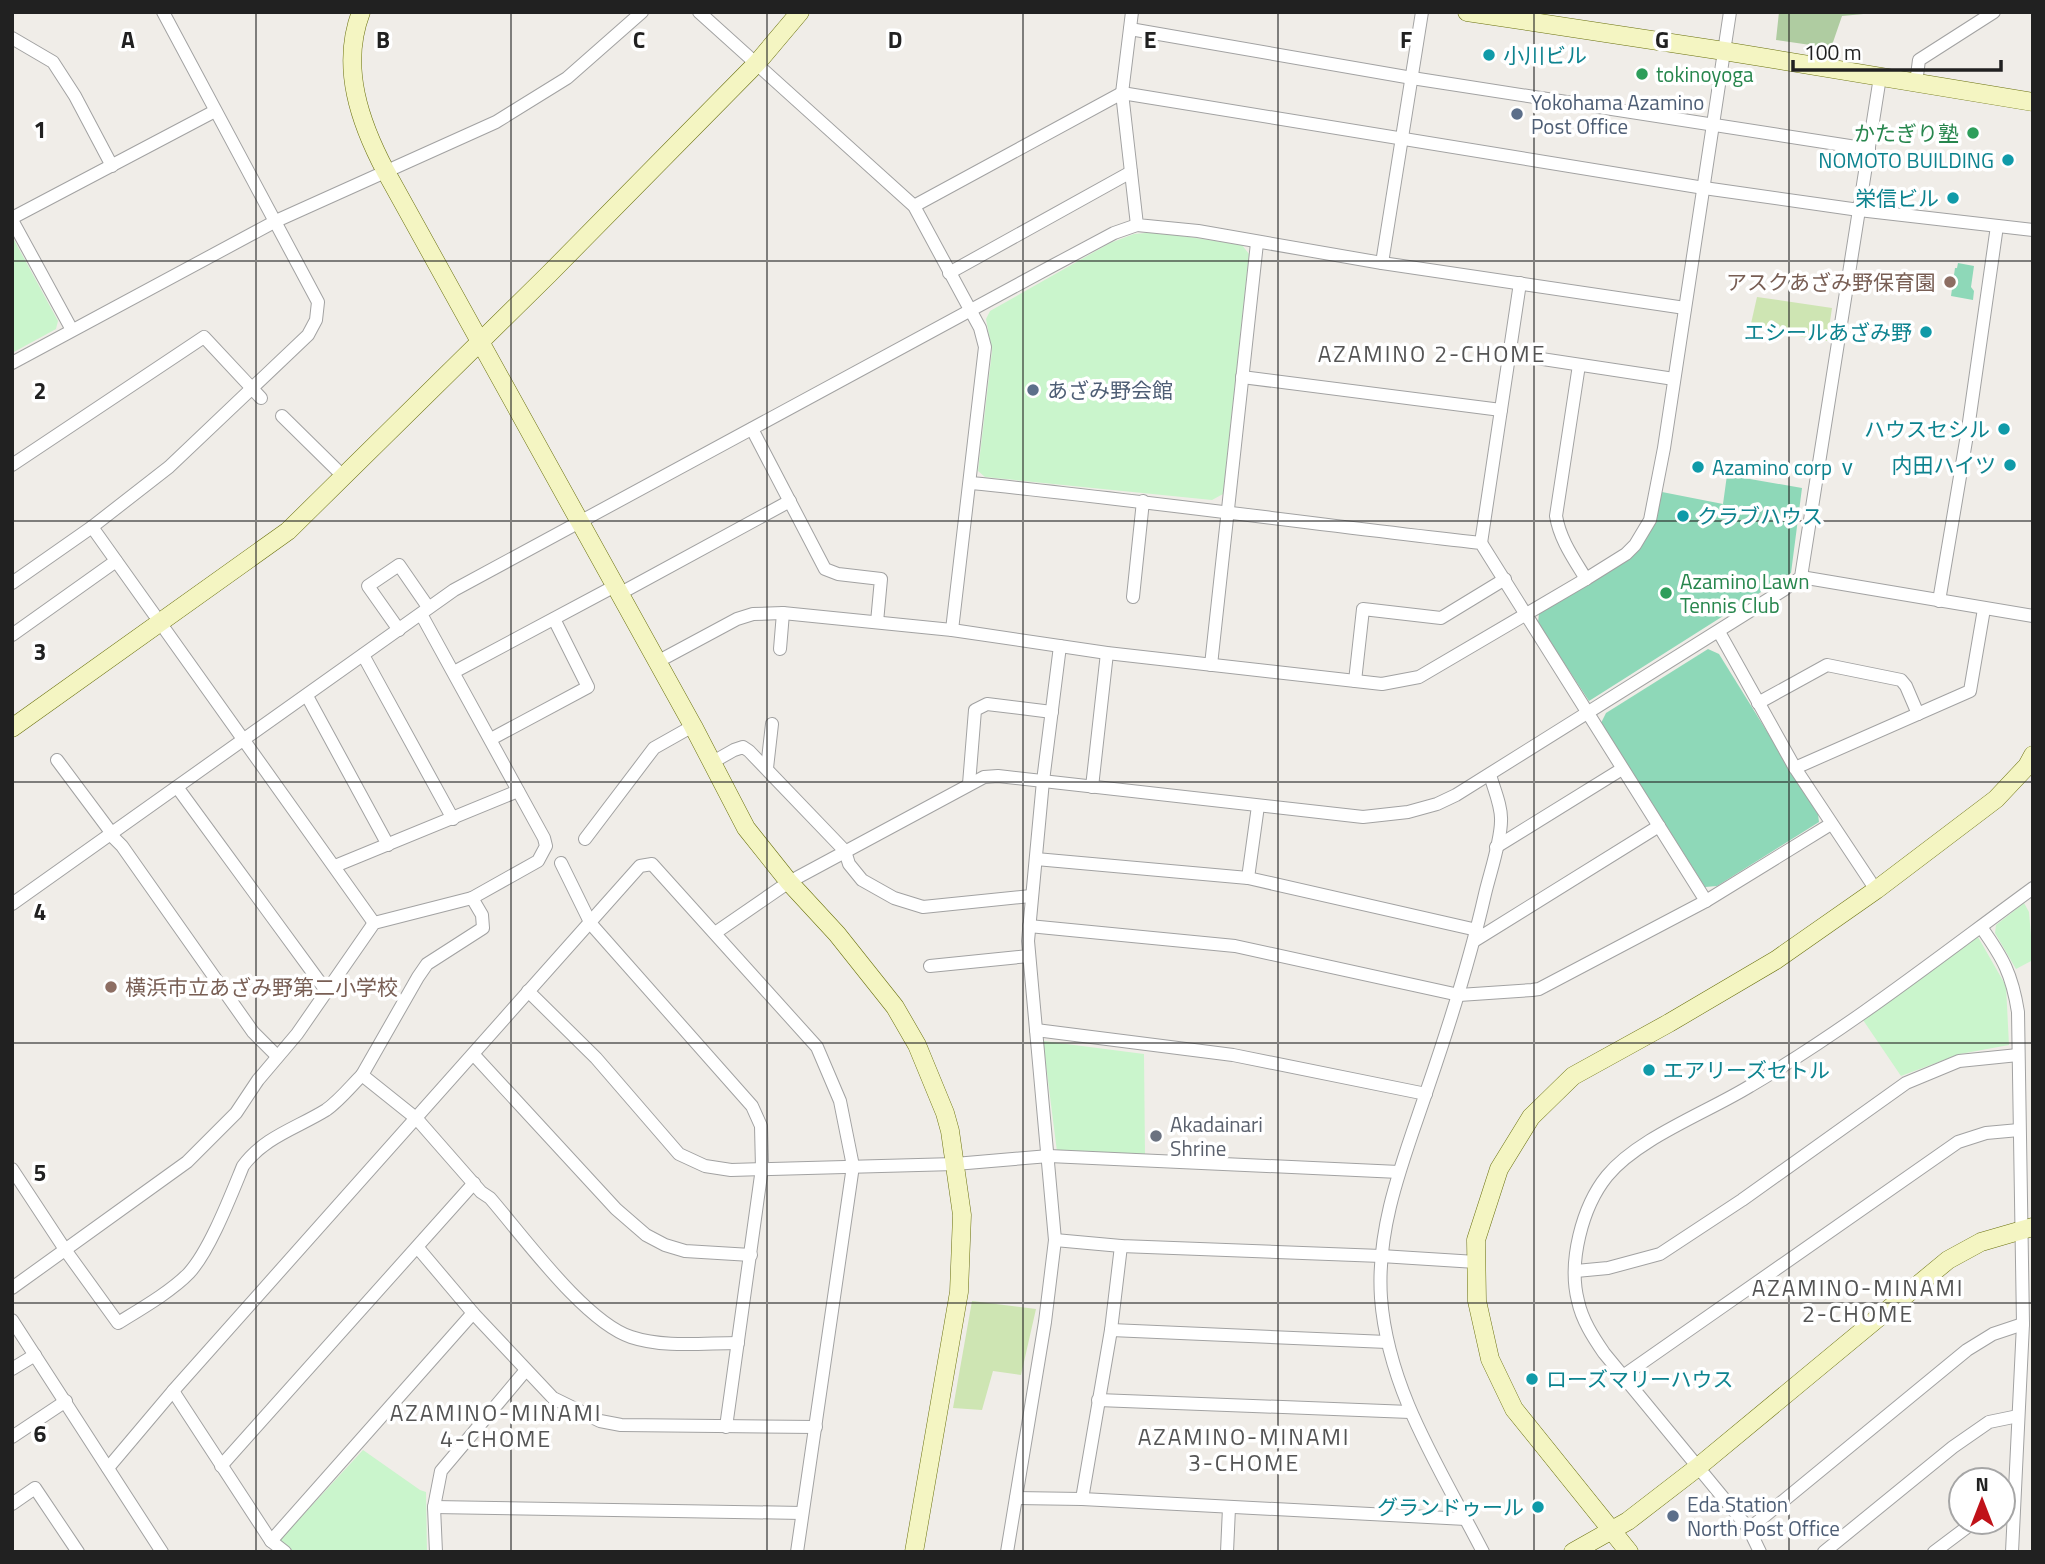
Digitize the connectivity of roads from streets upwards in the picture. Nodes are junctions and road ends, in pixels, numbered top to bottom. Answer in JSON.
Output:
{"nodes":[{"id":1,"x":360,"y":12,"type":"edge"},
{"id":2,"x":642,"y":12,"type":"edge"},
{"id":3,"x":699,"y":12,"type":"edge"},
{"id":4,"x":800,"y":12,"type":"edge"},
{"id":5,"x":1132,"y":12,"type":"edge"},
{"id":6,"x":1422,"y":12,"type":"edge"},
{"id":7,"x":1467,"y":12,"type":"edge"},
{"id":8,"x":1730,"y":12,"type":"edge"},
{"id":9,"x":1994,"y":12,"type":"edge"},
{"id":10,"x":164,"y":13,"type":"edge"},
{"id":11,"x":1130,"y":29,"type":"junction"},
{"id":12,"x":12,"y":38,"type":"edge"},
{"id":13,"x":1724,"y":51,"type":"junction"},
{"id":14,"x":757,"y":63,"type":"junction"},
{"id":15,"x":1880,"y":77,"type":"junction"},
{"id":16,"x":1412,"y":78,"type":"junction"},
{"id":17,"x":1916,"y":83,"type":"junction"},
{"id":18,"x":1122,"y":93,"type":"junction"},
{"id":19,"x":2033,"y":102,"type":"edge"},
{"id":20,"x":215,"y":111,"type":"junction"},
{"id":21,"x":1714,"y":125,"type":"junction"},
{"id":22,"x":1402,"y":139,"type":"junction"},
{"id":23,"x":1869,"y":149,"type":"junction"},
{"id":24,"x":111,"y":166,"type":"junction"},
{"id":25,"x":386,"y":172,"type":"junction"},
{"id":26,"x":1131,"y":172,"type":"junction"},
{"id":27,"x":1704,"y":188,"type":"junction"},
{"id":28,"x":914,"y":206,"type":"junction"},
{"id":29,"x":1859,"y":210,"type":"junction"},
{"id":30,"x":12,"y":219,"type":"edge"},
{"id":31,"x":276,"y":221,"type":"junction"},
{"id":32,"x":1137,"y":225,"type":"junction"},
{"id":33,"x":1997,"y":226,"type":"junction"},
{"id":34,"x":2033,"y":230,"type":"edge"},
{"id":35,"x":1257,"y":243,"type":"junction"},
{"id":36,"x":1382,"y":263,"type":"junction"},
{"id":37,"x":949,"y":273,"type":"junction"},
{"id":38,"x":1520,"y":283,"type":"junction"},
{"id":39,"x":1685,"y":308,"type":"junction"},
{"id":40,"x":970,"y":311,"type":"junction"},
{"id":41,"x":72,"y":330,"type":"junction"},
{"id":42,"x":480,"y":341,"type":"junction"},
{"id":43,"x":1509,"y":354,"type":"junction"},
{"id":44,"x":12,"y":363,"type":"edge"},
{"id":45,"x":1579,"y":365,"type":"junction"},
{"id":46,"x":1242,"y":377,"type":"junction"},
{"id":47,"x":1674,"y":379,"type":"junction"},
{"id":48,"x":257,"y":393,"type":"junction"},
{"id":49,"x":1501,"y":410,"type":"junction"},
{"id":50,"x":282,"y":416,"type":"dead end"},
{"id":51,"x":752,"y":429,"type":"junction"},
{"id":52,"x":12,"y":465,"type":"edge"},
{"id":53,"x":343,"y":476,"type":"junction"},
{"id":54,"x":971,"y":483,"type":"junction"},
{"id":55,"x":1143,"y":500,"type":"junction"},
{"id":56,"x":790,"y":501,"type":"junction"},
{"id":57,"x":1227,"y":514,"type":"junction"},
{"id":58,"x":580,"y":523,"type":"junction"},
{"id":59,"x":92,"y":527,"type":"junction"},
{"id":60,"x":1481,"y":543,"type":"junction"},
{"id":61,"x":116,"y":561,"type":"junction"},
{"id":62,"x":1801,"y":577,"type":"junction"},
{"id":63,"x":1505,"y":579,"type":"junction"},
{"id":64,"x":1586,"y":579,"type":"junction"},
{"id":65,"x":12,"y":583,"type":"edge"},
{"id":66,"x":617,"y":590,"type":"junction"},
{"id":67,"x":1133,"y":597,"type":"dead end"},
{"id":68,"x":1939,"y":601,"type":"junction"},
{"id":69,"x":1984,"y":609,"type":"junction"},
{"id":70,"x":425,"y":611,"type":"junction"},
{"id":71,"x":783,"y":613,"type":"junction"},
{"id":72,"x":1527,"y":615,"type":"junction"},
{"id":73,"x":2033,"y":616,"type":"edge"},
{"id":74,"x":554,"y":619,"type":"junction"},
{"id":75,"x":877,"y":622,"type":"junction"},
{"id":76,"x":160,"y":623,"type":"junction"},
{"id":77,"x":399,"y":630,"type":"junction"},
{"id":78,"x":952,"y":630,"type":"junction"},
{"id":79,"x":1719,"y":632,"type":"junction"},
{"id":80,"x":12,"y":635,"type":"edge"},
{"id":81,"x":1060,"y":646,"type":"junction"},
{"id":82,"x":780,"y":649,"type":"dead end"},
{"id":83,"x":1107,"y":653,"type":"junction"},
{"id":84,"x":363,"y":655,"type":"junction"},
{"id":85,"x":657,"y":662,"type":"junction"},
{"id":86,"x":1211,"y":665,"type":"junction"},
{"id":87,"x":454,"y":672,"type":"junction"},
{"id":88,"x":1355,"y":681,"type":"junction"},
{"id":89,"x":307,"y":696,"type":"junction"},
{"id":90,"x":1758,"y":703,"type":"junction"},
{"id":91,"x":1052,"y":712,"type":"junction"},
{"id":92,"x":1589,"y":713,"type":"junction"},
{"id":93,"x":1918,"y":714,"type":"junction"},
{"id":94,"x":772,"y":724,"type":"dead end"},
{"id":95,"x":693,"y":726,"type":"junction"},
{"id":96,"x":12,"y":728,"type":"edge"},
{"id":97,"x":491,"y":739,"type":"junction"},
{"id":98,"x":243,"y":740,"type":"junction"},
{"id":99,"x":2033,"y":755,"type":"edge"},
{"id":100,"x":57,"y":760,"type":"dead end"},
{"id":101,"x":712,"y":763,"type":"junction"},
{"id":102,"x":767,"y":768,"type":"junction"},
{"id":103,"x":1795,"y":768,"type":"junction"},
{"id":104,"x":1622,"y":769,"type":"junction"},
{"id":105,"x":1490,"y":775,"type":"junction"},
{"id":106,"x":1043,"y":781,"type":"junction"},
{"id":107,"x":969,"y":784,"type":"junction"},
{"id":108,"x":177,"y":787,"type":"junction"},
{"id":109,"x":1092,"y":787,"type":"junction"},
{"id":110,"x":518,"y":790,"type":"junction"},
{"id":111,"x":1258,"y":806,"type":"junction"},
{"id":112,"x":453,"y":819,"type":"junction"},
{"id":113,"x":1831,"y":824,"type":"junction"},
{"id":114,"x":1659,"y":826,"type":"junction"},
{"id":115,"x":113,"y":835,"type":"junction"},
{"id":116,"x":585,"y":839,"type":"dead end"},
{"id":117,"x":388,"y":845,"type":"junction"},
{"id":118,"x":1496,"y":847,"type":"junction"},
{"id":119,"x":845,"y":851,"type":"junction"},
{"id":120,"x":1036,"y":859,"type":"junction"},
{"id":121,"x":561,"y":863,"type":"dead end"},
{"id":122,"x":335,"y":866,"type":"junction"},
{"id":123,"x":1248,"y":878,"type":"junction"},
{"id":124,"x":789,"y":882,"type":"junction"},
{"id":125,"x":2033,"y":888,"type":"edge"},
{"id":126,"x":1876,"y":890,"type":"junction"},
{"id":127,"x":1031,"y":896,"type":"junction"},
{"id":128,"x":472,"y":898,"type":"junction"},
{"id":129,"x":1706,"y":901,"type":"junction"},
{"id":130,"x":12,"y":904,"type":"edge"},
{"id":131,"x":374,"y":923,"type":"junction"},
{"id":132,"x":591,"y":924,"type":"junction"},
{"id":133,"x":1029,"y":926,"type":"junction"},
{"id":134,"x":1980,"y":927,"type":"junction"},
{"id":135,"x":715,"y":933,"type":"junction"},
{"id":136,"x":1475,"y":935,"type":"junction"},
{"id":137,"x":1029,"y":956,"type":"junction"},
{"id":138,"x":930,"y":966,"type":"dead end"},
{"id":139,"x":528,"y":991,"type":"junction"},
{"id":140,"x":327,"y":992,"type":"junction"},
{"id":141,"x":1459,"y":995,"type":"junction"},
{"id":142,"x":1036,"y":1030,"type":"junction"},
{"id":143,"x":474,"y":1055,"type":"junction"},
{"id":144,"x":2018,"y":1055,"type":"junction"},
{"id":145,"x":277,"y":1056,"type":"junction"},
{"id":146,"x":362,"y":1075,"type":"junction"},
{"id":147,"x":1426,"y":1094,"type":"junction"},
{"id":148,"x":416,"y":1119,"type":"junction"},
{"id":149,"x":2019,"y":1130,"type":"junction"},
{"id":150,"x":1049,"y":1156,"type":"junction"},
{"id":151,"x":955,"y":1164,"type":"junction"},
{"id":152,"x":853,"y":1166,"type":"junction"},
{"id":153,"x":12,"y":1168,"type":"edge"},
{"id":154,"x":762,"y":1168,"type":"junction"},
{"id":155,"x":1399,"y":1172,"type":"junction"},
{"id":156,"x":474,"y":1183,"type":"junction"},
{"id":157,"x":2026,"y":1228,"type":"edge"},
{"id":158,"x":1055,"y":1240,"type":"junction"},
{"id":159,"x":1121,"y":1246,"type":"junction"},
{"id":160,"x":418,"y":1248,"type":"junction"},
{"id":161,"x":66,"y":1251,"type":"junction"},
{"id":162,"x":751,"y":1255,"type":"junction"},
{"id":163,"x":1381,"y":1256,"type":"junction"},
{"id":164,"x":1476,"y":1262,"type":"junction"},
{"id":165,"x":1576,"y":1271,"type":"junction"},
{"id":166,"x":12,"y":1288,"type":"edge"},
{"id":167,"x":473,"y":1313,"type":"junction"},
{"id":168,"x":12,"y":1320,"type":"edge"},
{"id":169,"x":2023,"y":1324,"type":"junction"},
{"id":170,"x":1111,"y":1330,"type":"junction"},
{"id":171,"x":1387,"y":1342,"type":"junction"},
{"id":172,"x":738,"y":1343,"type":"junction"},
{"id":173,"x":35,"y":1354,"type":"junction"},
{"id":174,"x":12,"y":1369,"type":"edge"},
{"id":175,"x":526,"y":1370,"type":"junction"},
{"id":176,"x":1623,"y":1376,"type":"junction"},
{"id":177,"x":173,"y":1391,"type":"junction"},
{"id":178,"x":1098,"y":1400,"type":"junction"},
{"id":179,"x":66,"y":1401,"type":"junction"},
{"id":180,"x":1410,"y":1412,"type":"junction"},
{"id":181,"x":2018,"y":1416,"type":"junction"},
{"id":182,"x":726,"y":1426,"type":"junction"},
{"id":183,"x":816,"y":1426,"type":"junction"},
{"id":184,"x":12,"y":1437,"type":"edge"},
{"id":185,"x":221,"y":1466,"type":"junction"},
{"id":186,"x":2013,"y":1466,"type":"edge"},
{"id":187,"x":1698,"y":1467,"type":"junction"},
{"id":188,"x":108,"y":1468,"type":"junction"},
{"id":189,"x":1016,"y":1497,"type":"junction"},
{"id":190,"x":1082,"y":1499,"type":"junction"},
{"id":191,"x":12,"y":1504,"type":"edge"},
{"id":192,"x":434,"y":1507,"type":"junction"},
{"id":193,"x":1229,"y":1508,"type":"junction"},
{"id":194,"x":802,"y":1513,"type":"junction"},
{"id":195,"x":1466,"y":1519,"type":"junction"},
{"id":196,"x":1749,"y":1529,"type":"junction"},
{"id":197,"x":1611,"y":1531,"type":"junction"},
{"id":198,"x":1955,"y":1536,"type":"edge"},
{"id":199,"x":271,"y":1541,"type":"junction"},
{"id":200,"x":78,"y":1552,"type":"edge"},
{"id":201,"x":162,"y":1552,"type":"edge"},
{"id":202,"x":285,"y":1552,"type":"edge"},
{"id":203,"x":436,"y":1552,"type":"edge"},
{"id":204,"x":797,"y":1552,"type":"edge"},
{"id":205,"x":914,"y":1552,"type":"edge"},
{"id":206,"x":1007,"y":1552,"type":"edge"},
{"id":207,"x":1227,"y":1552,"type":"edge"},
{"id":208,"x":1483,"y":1552,"type":"edge"},
{"id":209,"x":1573,"y":1552,"type":"edge"},
{"id":210,"x":1629,"y":1552,"type":"edge"},
{"id":211,"x":1760,"y":1552,"type":"edge"},
{"id":212,"x":1824,"y":1552,"type":"edge"},
{"id":213,"x":1934,"y":1552,"type":"edge"}],
"edges":[{"from":1,"to":25,"type":"street"},
{"from":2,"to":25,"type":"street"},
{"from":3,"to":14,"type":"street"},
{"from":4,"to":14,"type":"street"},
{"from":5,"to":11,"type":"street"},
{"from":6,"to":16,"type":"street"},
{"from":7,"to":13,"type":"street"},
{"from":8,"to":13,"type":"street"},
{"from":9,"to":17,"type":"street"},
{"from":10,"to":20,"type":"street"},
{"from":11,"to":16,"type":"street"},
{"from":11,"to":18,"type":"street"},
{"from":12,"to":24,"type":"street"},
{"from":13,"to":15,"type":"street"},
{"from":13,"to":21,"type":"street"},
{"from":14,"to":28,"type":"street"},
{"from":14,"to":42,"type":"street"},
{"from":15,"to":17,"type":"street"},
{"from":15,"to":23,"type":"street"},
{"from":16,"to":21,"type":"street"},
{"from":16,"to":22,"type":"street"},
{"from":17,"to":19,"type":"street"},
{"from":18,"to":22,"type":"street"},
{"from":18,"to":26,"type":"street"},
{"from":18,"to":28,"type":"street"},
{"from":20,"to":24,"type":"street"},
{"from":20,"to":31,"type":"street"},
{"from":21,"to":23,"type":"street"},
{"from":21,"to":27,"type":"street"},
{"from":22,"to":27,"type":"street"},
{"from":22,"to":36,"type":"street"},
{"from":23,"to":29,"type":"street"},
{"from":24,"to":30,"type":"street"},
{"from":25,"to":31,"type":"street"},
{"from":25,"to":42,"type":"street"},
{"from":26,"to":32,"type":"street"},
{"from":26,"to":37,"type":"street"},
{"from":27,"to":29,"type":"street"},
{"from":27,"to":39,"type":"street"},
{"from":28,"to":37,"type":"street"},
{"from":29,"to":33,"type":"street"},
{"from":29,"to":62,"type":"street"},
{"from":30,"to":41,"type":"street"},
{"from":31,"to":41,"type":"street"},
{"from":31,"to":48,"type":"street"},
{"from":32,"to":35,"type":"street"},
{"from":32,"to":40,"type":"street"},
{"from":33,"to":34,"type":"street"},
{"from":33,"to":68,"type":"street"},
{"from":35,"to":36,"type":"street"},
{"from":35,"to":46,"type":"street"},
{"from":36,"to":38,"type":"street"},
{"from":37,"to":40,"type":"street"},
{"from":38,"to":39,"type":"street"},
{"from":38,"to":43,"type":"street"},
{"from":39,"to":47,"type":"street"},
{"from":40,"to":51,"type":"street"},
{"from":40,"to":54,"type":"street"},
{"from":41,"to":44,"type":"street"},
{"from":42,"to":53,"type":"street"},
{"from":42,"to":58,"type":"street"},
{"from":43,"to":45,"type":"street"},
{"from":43,"to":49,"type":"street"},
{"from":45,"to":47,"type":"street"},
{"from":45,"to":64,"type":"street"},
{"from":46,"to":49,"type":"street"},
{"from":46,"to":57,"type":"street"},
{"from":47,"to":64,"type":"street"},
{"from":48,"to":52,"type":"street"},
{"from":48,"to":59,"type":"street"},
{"from":49,"to":60,"type":"street"},
{"from":50,"to":53,"type":"street"},
{"from":51,"to":56,"type":"street"},
{"from":51,"to":58,"type":"street"},
{"from":53,"to":76,"type":"street"},
{"from":54,"to":55,"type":"street"},
{"from":54,"to":78,"type":"street"},
{"from":55,"to":57,"type":"street"},
{"from":55,"to":67,"type":"street"},
{"from":56,"to":66,"type":"street"},
{"from":56,"to":75,"type":"street"},
{"from":57,"to":60,"type":"street"},
{"from":57,"to":86,"type":"street"},
{"from":58,"to":66,"type":"street"},
{"from":58,"to":70,"type":"street"},
{"from":59,"to":61,"type":"street"},
{"from":59,"to":65,"type":"street"},
{"from":60,"to":63,"type":"street"},
{"from":61,"to":76,"type":"street"},
{"from":61,"to":80,"type":"street"},
{"from":62,"to":68,"type":"street"},
{"from":62,"to":79,"type":"street"},
{"from":63,"to":72,"type":"street"},
{"from":63,"to":88,"type":"street"},
{"from":64,"to":72,"type":"street"},
{"from":66,"to":74,"type":"street"},
{"from":66,"to":85,"type":"street"},
{"from":68,"to":69,"type":"street"},
{"from":69,"to":73,"type":"street"},
{"from":69,"to":93,"type":"street"},
{"from":70,"to":77,"type":"street"},
{"from":70,"to":77,"type":"street"},
{"from":70,"to":87,"type":"street"},
{"from":71,"to":75,"type":"street"},
{"from":71,"to":82,"type":"street"},
{"from":71,"to":85,"type":"street"},
{"from":72,"to":88,"type":"street"},
{"from":72,"to":92,"type":"street"},
{"from":74,"to":87,"type":"street"},
{"from":74,"to":97,"type":"street"},
{"from":75,"to":78,"type":"street"},
{"from":76,"to":96,"type":"street"},
{"from":76,"to":98,"type":"street"},
{"from":77,"to":84,"type":"street"},
{"from":78,"to":81,"type":"street"},
{"from":79,"to":90,"type":"street"},
{"from":79,"to":92,"type":"street"},
{"from":81,"to":83,"type":"street"},
{"from":81,"to":91,"type":"street"},
{"from":83,"to":86,"type":"street"},
{"from":83,"to":109,"type":"street"},
{"from":84,"to":89,"type":"street"},
{"from":84,"to":112,"type":"street"},
{"from":85,"to":95,"type":"street"},
{"from":86,"to":88,"type":"street"},
{"from":87,"to":97,"type":"street"},
{"from":89,"to":98,"type":"street"},
{"from":89,"to":117,"type":"street"},
{"from":90,"to":93,"type":"street"},
{"from":90,"to":103,"type":"street"},
{"from":91,"to":106,"type":"street"},
{"from":91,"to":107,"type":"street"},
{"from":92,"to":104,"type":"street"},
{"from":92,"to":105,"type":"street"},
{"from":93,"to":103,"type":"street"},
{"from":94,"to":102,"type":"street"},
{"from":95,"to":101,"type":"street"},
{"from":95,"to":116,"type":"street"},
{"from":97,"to":110,"type":"street"},
{"from":98,"to":108,"type":"street"},
{"from":98,"to":122,"type":"street"},
{"from":99,"to":126,"type":"street"},
{"from":100,"to":115,"type":"street"},
{"from":101,"to":102,"type":"street"},
{"from":101,"to":124,"type":"street"},
{"from":102,"to":119,"type":"street"},
{"from":103,"to":113,"type":"street"},
{"from":104,"to":114,"type":"street"},
{"from":104,"to":118,"type":"street"},
{"from":105,"to":111,"type":"street"},
{"from":105,"to":118,"type":"street"},
{"from":106,"to":107,"type":"street"},
{"from":106,"to":109,"type":"street"},
{"from":106,"to":120,"type":"street"},
{"from":107,"to":119,"type":"street"},
{"from":108,"to":115,"type":"street"},
{"from":108,"to":140,"type":"street"},
{"from":109,"to":111,"type":"street"},
{"from":110,"to":112,"type":"street"},
{"from":110,"to":128,"type":"street"},
{"from":111,"to":123,"type":"street"},
{"from":112,"to":117,"type":"street"},
{"from":113,"to":126,"type":"street"},
{"from":113,"to":129,"type":"street"},
{"from":114,"to":129,"type":"street"},
{"from":114,"to":136,"type":"street"},
{"from":115,"to":130,"type":"street"},
{"from":115,"to":145,"type":"street"},
{"from":117,"to":122,"type":"street"},
{"from":118,"to":136,"type":"street"},
{"from":119,"to":124,"type":"street"},
{"from":119,"to":127,"type":"street"},
{"from":120,"to":123,"type":"street"},
{"from":120,"to":127,"type":"street"},
{"from":121,"to":132,"type":"street"},
{"from":122,"to":131,"type":"street"},
{"from":123,"to":136,"type":"street"},
{"from":124,"to":135,"type":"street"},
{"from":124,"to":151,"type":"street"},
{"from":125,"to":134,"type":"street"},
{"from":126,"to":164,"type":"street"},
{"from":127,"to":133,"type":"street"},
{"from":128,"to":131,"type":"street"},
{"from":128,"to":146,"type":"street"},
{"from":129,"to":141,"type":"street"},
{"from":131,"to":140,"type":"street"},
{"from":132,"to":135,"type":"street"},
{"from":132,"to":139,"type":"street"},
{"from":132,"to":154,"type":"street"},
{"from":133,"to":137,"type":"street"},
{"from":133,"to":141,"type":"street"},
{"from":134,"to":144,"type":"street"},
{"from":134,"to":165,"type":"street"},
{"from":135,"to":152,"type":"street"},
{"from":136,"to":141,"type":"street"},
{"from":137,"to":138,"type":"street"},
{"from":137,"to":142,"type":"street"},
{"from":139,"to":143,"type":"street"},
{"from":139,"to":154,"type":"street"},
{"from":140,"to":145,"type":"street"},
{"from":141,"to":147,"type":"street"},
{"from":142,"to":147,"type":"street"},
{"from":142,"to":150,"type":"street"},
{"from":143,"to":148,"type":"street"},
{"from":143,"to":162,"type":"street"},
{"from":144,"to":149,"type":"street"},
{"from":144,"to":165,"type":"street"},
{"from":145,"to":161,"type":"street"},
{"from":146,"to":148,"type":"street"},
{"from":146,"to":161,"type":"street"},
{"from":147,"to":155,"type":"street"},
{"from":148,"to":156,"type":"street"},
{"from":148,"to":177,"type":"street"},
{"from":149,"to":157,"type":"street"},
{"from":149,"to":176,"type":"street"},
{"from":150,"to":151,"type":"street"},
{"from":150,"to":155,"type":"street"},
{"from":150,"to":158,"type":"street"},
{"from":151,"to":152,"type":"street"},
{"from":151,"to":205,"type":"street"},
{"from":152,"to":154,"type":"street"},
{"from":152,"to":183,"type":"street"},
{"from":153,"to":161,"type":"street"},
{"from":154,"to":162,"type":"street"},
{"from":155,"to":163,"type":"street"},
{"from":156,"to":160,"type":"street"},
{"from":156,"to":172,"type":"street"},
{"from":157,"to":169,"type":"street"},
{"from":157,"to":187,"type":"street"},
{"from":158,"to":159,"type":"street"},
{"from":158,"to":189,"type":"street"},
{"from":159,"to":163,"type":"street"},
{"from":159,"to":170,"type":"street"},
{"from":160,"to":167,"type":"street"},
{"from":160,"to":185,"type":"street"},
{"from":161,"to":166,"type":"street"},
{"from":162,"to":172,"type":"street"},
{"from":163,"to":164,"type":"street"},
{"from":163,"to":171,"type":"street"},
{"from":164,"to":197,"type":"street"},
{"from":165,"to":176,"type":"street"},
{"from":167,"to":175,"type":"street"},
{"from":167,"to":199,"type":"street"},
{"from":168,"to":173,"type":"street"},
{"from":169,"to":181,"type":"street"},
{"from":169,"to":196,"type":"street"},
{"from":170,"to":171,"type":"street"},
{"from":170,"to":178,"type":"street"},
{"from":171,"to":180,"type":"street"},
{"from":172,"to":182,"type":"street"},
{"from":173,"to":174,"type":"street"},
{"from":173,"to":179,"type":"street"},
{"from":175,"to":182,"type":"street"},
{"from":175,"to":192,"type":"street"},
{"from":176,"to":187,"type":"street"},
{"from":177,"to":185,"type":"street"},
{"from":177,"to":188,"type":"street"},
{"from":178,"to":180,"type":"street"},
{"from":178,"to":190,"type":"street"},
{"from":179,"to":184,"type":"street"},
{"from":179,"to":188,"type":"street"},
{"from":180,"to":195,"type":"street"},
{"from":181,"to":186,"type":"street"},
{"from":181,"to":212,"type":"street"},
{"from":182,"to":183,"type":"street"},
{"from":183,"to":194,"type":"street"},
{"from":185,"to":199,"type":"street"},
{"from":187,"to":196,"type":"street"},
{"from":187,"to":197,"type":"street"},
{"from":188,"to":201,"type":"street"},
{"from":189,"to":190,"type":"street"},
{"from":189,"to":206,"type":"street"},
{"from":190,"to":193,"type":"street"},
{"from":191,"to":200,"type":"street"},
{"from":192,"to":194,"type":"street"},
{"from":192,"to":203,"type":"street"},
{"from":193,"to":195,"type":"street"},
{"from":193,"to":207,"type":"street"},
{"from":194,"to":204,"type":"street"},
{"from":195,"to":208,"type":"street"},
{"from":196,"to":211,"type":"street"},
{"from":197,"to":209,"type":"street"},
{"from":197,"to":210,"type":"street"},
{"from":198,"to":213,"type":"street"},
{"from":199,"to":202,"type":"street"}]}
